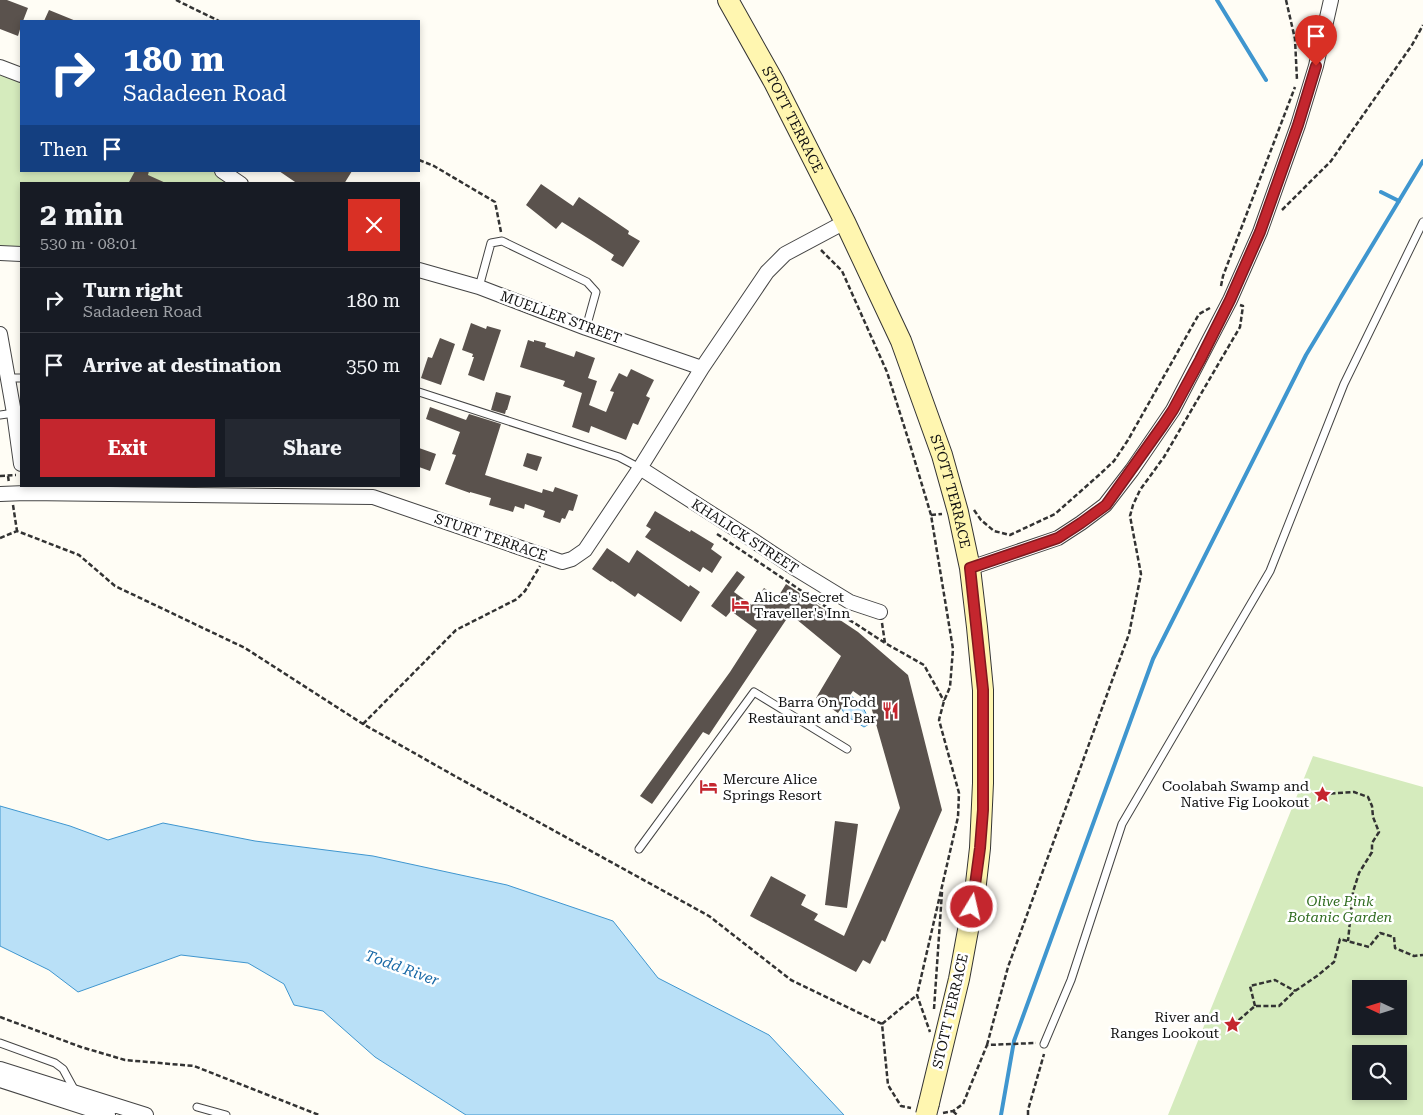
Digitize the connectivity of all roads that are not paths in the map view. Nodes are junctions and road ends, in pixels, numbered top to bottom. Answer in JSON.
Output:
{"nodes":[{"id":1,"x":728,"y":0,"type":"edge"},
{"id":2,"x":1331,"y":0,"type":"edge"},
{"id":3,"x":0,"y":67,"type":"edge"},
{"id":4,"x":20,"y":75,"type":"edge"},
{"id":5,"x":223,"y":172,"type":"edge"},
{"id":6,"x":238,"y":182,"type":"edge"},
{"id":7,"x":845,"y":222,"type":"junction"},
{"id":8,"x":1423,"y":222,"type":"edge"},
{"id":9,"x":0,"y":254,"type":"edge"},
{"id":10,"x":20,"y":254,"type":"edge"},
{"id":11,"x":420,"y":270,"type":"edge"},
{"id":12,"x":479,"y":287,"type":"junction"},
{"id":13,"x":586,"y":328,"type":"junction"},
{"id":14,"x":0,"y":334,"type":"edge"},
{"id":15,"x":702,"y":368,"type":"junction"},
{"id":16,"x":15,"y":378,"type":"edge"},
{"id":17,"x":420,"y":392,"type":"edge"},
{"id":18,"x":14,"y":413,"type":"junction"},
{"id":19,"x":0,"y":416,"type":"edge"},
{"id":20,"x":20,"y":457,"type":"edge"},
{"id":21,"x":640,"y":468,"type":"junction"},
{"id":22,"x":25,"y":490,"type":"edge"},
{"id":23,"x":0,"y":494,"type":"edge"},
{"id":24,"x":970,"y":568,"type":"junction"},
{"id":25,"x":880,"y":612,"type":"road end"},
{"id":26,"x":846,"y":749,"type":"dead end"},
{"id":27,"x":639,"y":849,"type":"dead end"},
{"id":28,"x":0,"y":1043,"type":"edge"},
{"id":29,"x":1042,"y":1043,"type":"road end"},
{"id":30,"x":0,"y":1069,"type":"edge"},
{"id":31,"x":0,"y":1080,"type":"edge"},
{"id":32,"x":77,"y":1093,"type":"junction"},
{"id":33,"x":198,"y":1106,"type":"dead end"},
{"id":34,"x":928,"y":1110,"type":"edge"},
{"id":35,"x":138,"y":1114,"type":"edge"},
{"id":36,"x":108,"y":1115,"type":"edge"},
{"id":37,"x":225,"y":1115,"type":"edge"}],
"edges":[{"from":1,"to":7,"type":"main road","name":"STOTT TERRACE"},
{"from":2,"to":24,"type":"street"},
{"from":3,"to":4,"type":"street"},
{"from":5,"to":6,"type":"street"},
{"from":7,"to":15,"type":"street","name":"STURT TERRACE"},
{"from":7,"to":24,"type":"main road","name":"STOTT TERRACE"},
{"from":8,"to":29,"type":"lane"},
{"from":9,"to":10,"type":"street"},
{"from":11,"to":12,"type":"street","name":"MUELLER STREET"},
{"from":12,"to":13,"type":"street","name":"MUELLER STREET"},
{"from":12,"to":13,"type":"lane"},
{"from":13,"to":15,"type":"street","name":"MUELLER STREET"},
{"from":14,"to":16,"type":"street"},
{"from":15,"to":21,"type":"street","name":"STURT TERRACE"},
{"from":16,"to":18,"type":"street"},
{"from":17,"to":21,"type":"lane"},
{"from":18,"to":19,"type":"lane"},
{"from":18,"to":20,"type":"street"},
{"from":21,"to":22,"type":"street","name":"STURT TERRACE"},
{"from":21,"to":25,"type":"street","name":"KHALICK STREET"},
{"from":22,"to":23,"type":"street","name":"STURT TERRACE"},
{"from":24,"to":34,"type":"main road","name":"STOTT TERRACE"},
{"from":26,"to":27,"type":"lane"},
{"from":28,"to":32,"type":"lane"},
{"from":30,"to":32,"type":"street"},
{"from":31,"to":36,"type":"street"},
{"from":32,"to":35,"type":"street"},
{"from":33,"to":37,"type":"lane"}]}
